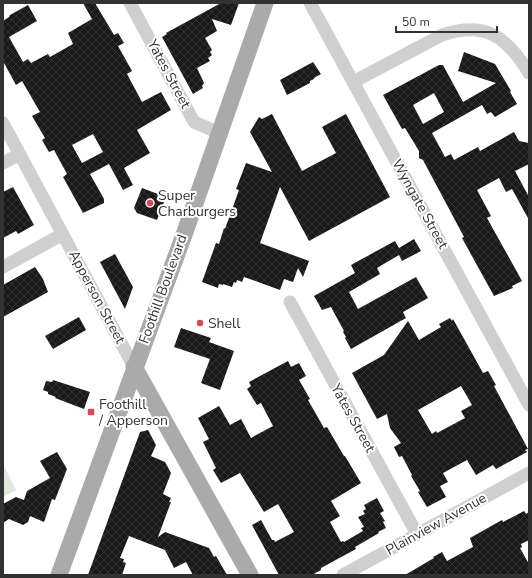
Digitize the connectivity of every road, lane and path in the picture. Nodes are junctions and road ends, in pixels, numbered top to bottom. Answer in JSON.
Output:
{"nodes":[{"id":1,"x":130,"y":3,"type":"edge"},
{"id":2,"x":265,"y":3,"type":"edge"},
{"id":3,"x":310,"y":3,"type":"edge"},
{"id":4,"x":529,"y":73,"type":"edge"},
{"id":5,"x":353,"y":82,"type":"junction"},
{"id":6,"x":3,"y":123,"type":"edge"},
{"id":7,"x":219,"y":133,"type":"junction"},
{"id":8,"x":20,"y":154,"type":"junction"},
{"id":9,"x":3,"y":163,"type":"edge"},
{"id":10,"x":63,"y":234,"type":"junction"},
{"id":11,"x":3,"y":267,"type":"edge"},
{"id":12,"x":290,"y":302,"type":"dead end"},
{"id":13,"x":134,"y":367,"type":"junction"},
{"id":14,"x":529,"y":405,"type":"edge"},
{"id":15,"x":529,"y":473,"type":"edge"},
{"id":16,"x":417,"y":534,"type":"junction"},
{"id":17,"x":59,"y":575,"type":"edge"},
{"id":18,"x":250,"y":575,"type":"edge"},
{"id":19,"x":343,"y":575,"type":"edge"}],
"edges":[{"from":1,"to":7,"type":"street","name":"Yates Street"},
{"from":2,"to":7,"type":"main road","name":"Foothill Boulevard"},
{"from":3,"to":5,"type":"street","name":"Wyngate Street"},
{"from":4,"to":5,"type":"street"},
{"from":5,"to":14,"type":"street","name":"Wyngate Street"},
{"from":6,"to":8,"type":"street","name":"Apperson Street"},
{"from":7,"to":13,"type":"main road","name":"Foothill Boulevard"},
{"from":8,"to":9,"type":"street"},
{"from":8,"to":10,"type":"street","name":"Apperson Street"},
{"from":10,"to":11,"type":"street"},
{"from":10,"to":13,"type":"street","name":"Apperson Street"},
{"from":12,"to":16,"type":"street","name":"Yates Street"},
{"from":13,"to":17,"type":"main road","name":"Foothill Boulevard"},
{"from":13,"to":18,"type":"main road","name":"Apperson Street"},
{"from":15,"to":16,"type":"street","name":"Plainview Avenue"},
{"from":16,"to":19,"type":"street","name":"Plainview Avenue"}]}
